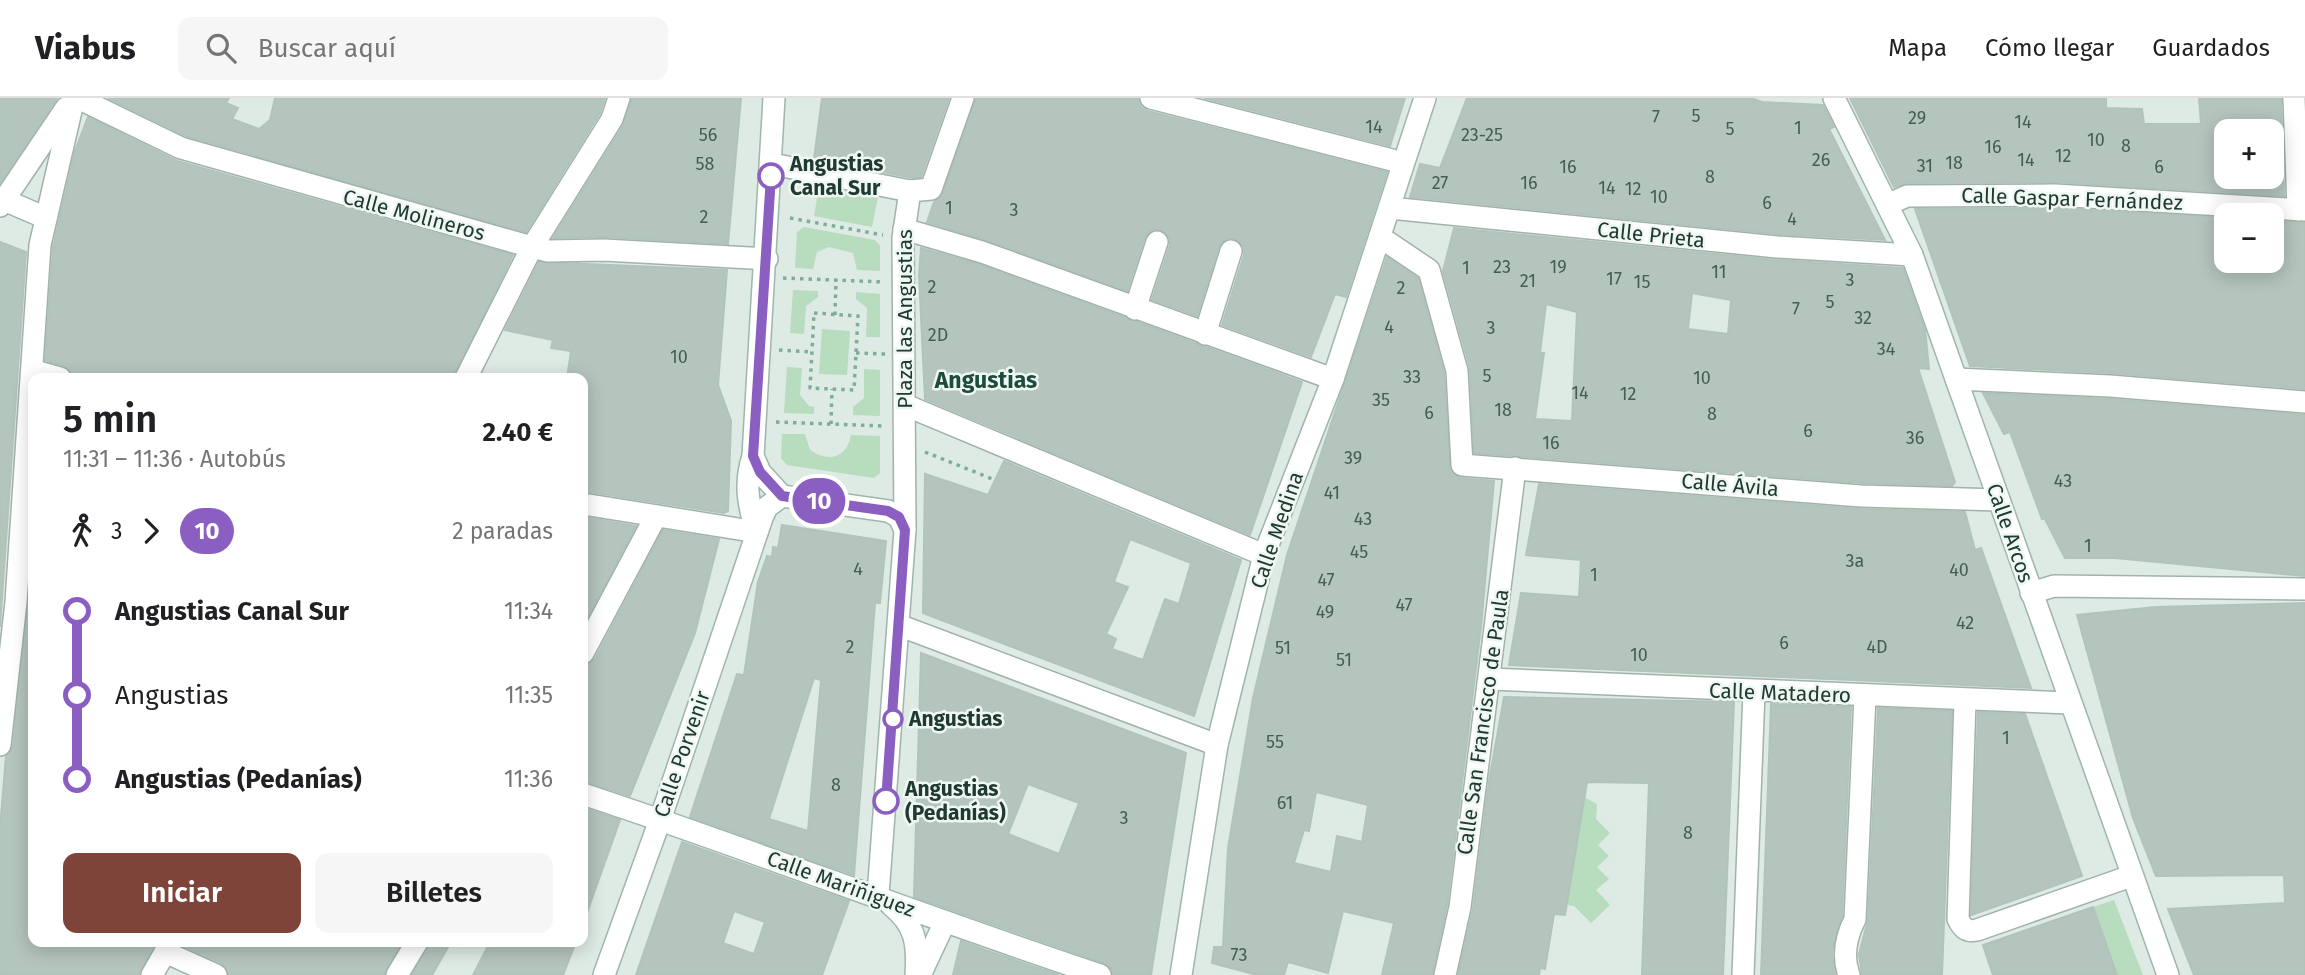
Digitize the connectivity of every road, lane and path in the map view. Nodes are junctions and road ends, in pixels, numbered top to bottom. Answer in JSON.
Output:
{"nodes":[{"id":1,"x":75,"y":98,"type":"edge"},
{"id":2,"x":619,"y":98,"type":"edge"},
{"id":3,"x":774,"y":98,"type":"edge"},
{"id":4,"x":964,"y":98,"type":"edge"},
{"id":5,"x":1151,"y":98,"type":"edge"},
{"id":6,"x":1425,"y":98,"type":"edge"},
{"id":7,"x":1834,"y":98,"type":"edge"},
{"id":8,"x":2294,"y":98,"type":"edge"},
{"id":9,"x":1392,"y":160,"type":"dead end"},
{"id":10,"x":772,"y":164,"type":"junction"},
{"id":11,"x":910,"y":191,"type":"junction"},
{"id":12,"x":2,"y":203,"type":"edge"},
{"id":13,"x":1889,"y":204,"type":"junction"},
{"id":14,"x":1390,"y":208,"type":"junction"},
{"id":15,"x":2302,"y":210,"type":"edge"},
{"id":16,"x":46,"y":218,"type":"junction"},
{"id":17,"x":790,"y":218,"type":"dead end"},
{"id":18,"x":903,"y":234,"type":"junction"},
{"id":19,"x":1380,"y":237,"type":"junction"},
{"id":20,"x":1157,"y":242,"type":"dead end"},
{"id":21,"x":532,"y":247,"type":"junction"},
{"id":22,"x":1231,"y":251,"type":"dead end"},
{"id":23,"x":1912,"y":255,"type":"junction"},
{"id":24,"x":767,"y":260,"type":"junction"},
{"id":25,"x":781,"y":278,"type":"dead end"},
{"id":26,"x":836,"y":280,"type":"junction"},
{"id":27,"x":903,"y":283,"type":"junction"},
{"id":28,"x":1135,"y":309,"type":"junction"},
{"id":29,"x":835,"y":314,"type":"junction"},
{"id":30,"x":1205,"y":334,"type":"junction"},
{"id":31,"x":789,"y":351,"type":"dead end"},
{"id":32,"x":812,"y":352,"type":"junction"},
{"id":33,"x":856,"y":354,"type":"junction"},
{"id":34,"x":880,"y":354,"type":"dead end"},
{"id":35,"x":32,"y":370,"type":"junction"},
{"id":36,"x":32,"y":373,"type":"edge"},
{"id":37,"x":43,"y":373,"type":"edge"},
{"id":38,"x":469,"y":373,"type":"edge"},
{"id":39,"x":1332,"y":379,"type":"junction"},
{"id":40,"x":1956,"y":379,"type":"junction"},
{"id":41,"x":832,"y":389,"type":"junction"},
{"id":42,"x":2305,"y":402,"type":"edge"},
{"id":43,"x":28,"y":404,"type":"edge"},
{"id":44,"x":905,"y":405,"type":"junction"},
{"id":45,"x":771,"y":422,"type":"dead end"},
{"id":46,"x":831,"y":424,"type":"junction"},
{"id":47,"x":863,"y":425,"type":"dead end"},
{"id":48,"x":905,"y":443,"type":"junction"},
{"id":49,"x":753,"y":456,"type":"junction"},
{"id":50,"x":1515,"y":468,"type":"junction"},
{"id":51,"x":995,"y":480,"type":"dead end"},
{"id":52,"x":782,"y":496,"type":"junction"},
{"id":53,"x":1999,"y":500,"type":"junction"},
{"id":54,"x":588,"y":505,"type":"edge"},
{"id":55,"x":656,"y":516,"type":"junction"},
{"id":56,"x":905,"y":530,"type":"junction"},
{"id":57,"x":757,"y":532,"type":"junction"},
{"id":58,"x":1264,"y":555,"type":"junction"},
{"id":59,"x":9,"y":568,"type":"edge"},
{"id":60,"x":2305,"y":589,"type":"edge"},
{"id":61,"x":2031,"y":593,"type":"junction"},
{"id":62,"x":25,"y":604,"type":"edge"},
{"id":63,"x":901,"y":626,"type":"junction"},
{"id":64,"x":588,"y":644,"type":"edge"},
{"id":65,"x":1490,"y":679,"type":"junction"},
{"id":66,"x":1754,"y":692,"type":"junction"},
{"id":67,"x":1865,"y":696,"type":"junction"},
{"id":68,"x":2,"y":700,"type":"edge"},
{"id":69,"x":1965,"y":701,"type":"junction"},
{"id":70,"x":2069,"y":703,"type":"junction"},
{"id":71,"x":1217,"y":745,"type":"junction"},
{"id":72,"x":0,"y":746,"type":"edge"},
{"id":73,"x":588,"y":796,"type":"edge"},
{"id":74,"x":660,"y":820,"type":"junction"},
{"id":75,"x":2130,"y":876,"type":"junction"},
{"id":76,"x":878,"y":895,"type":"junction"},
{"id":77,"x":944,"y":923,"type":"junction"},
{"id":78,"x":168,"y":947,"type":"edge"},
{"id":79,"x":414,"y":947,"type":"edge"},
{"id":80,"x":152,"y":975,"type":"edge"},
{"id":81,"x":216,"y":975,"type":"edge"},
{"id":82,"x":397,"y":975,"type":"edge"},
{"id":83,"x":604,"y":975,"type":"edge"},
{"id":84,"x":919,"y":975,"type":"edge"},
{"id":85,"x":1100,"y":975,"type":"edge"},
{"id":86,"x":1181,"y":975,"type":"edge"},
{"id":87,"x":1446,"y":975,"type":"edge"},
{"id":88,"x":1743,"y":975,"type":"edge"},
{"id":89,"x":1849,"y":975,"type":"edge"},
{"id":90,"x":2168,"y":975,"type":"edge"}],
"edges":[{"from":1,"to":12,"type":"street"},
{"from":1,"to":16,"type":"street"},
{"from":1,"to":21,"type":"street","name":"Calle Molineros"},
{"from":2,"to":21,"type":"street"},
{"from":3,"to":10,"type":"street"},
{"from":4,"to":11,"type":"street"},
{"from":5,"to":9,"type":"street"},
{"from":6,"to":14,"type":"street","name":"Calle Medina"},
{"from":7,"to":13,"type":"street","name":"Calle Arcos"},
{"from":8,"to":15,"type":"street"},
{"from":10,"to":11,"type":"street"},
{"from":10,"to":24,"type":"street"},
{"from":11,"to":18,"type":"street","name":"Plaza las Angustias"},
{"from":12,"to":16,"type":"street"},
{"from":13,"to":15,"type":"street","name":"Calle Gaspar Fernández"},
{"from":13,"to":23,"type":"street","name":"Calle Arcos"},
{"from":14,"to":19,"type":"street","name":"Calle Medina"},
{"from":14,"to":23,"type":"street","name":"Calle Prieta"},
{"from":16,"to":35,"type":"street"},
{"from":17,"to":18,"type":"path"},
{"from":18,"to":27,"type":"street","name":"Plaza las Angustias"},
{"from":18,"to":28,"type":"street"},
{"from":19,"to":39,"type":"street","name":"Calle Medina"},
{"from":19,"to":50,"type":"street","name":"Calle Ávila"},
{"from":20,"to":28,"type":"street"},
{"from":21,"to":24,"type":"street","name":"Calle Molineros"},
{"from":21,"to":38,"type":"street"},
{"from":22,"to":30,"type":"street"},
{"from":23,"to":40,"type":"street","name":"Calle Arcos"},
{"from":24,"to":49,"type":"street"},
{"from":25,"to":26,"type":"path"},
{"from":26,"to":27,"type":"path"},
{"from":26,"to":29,"type":"path"},
{"from":27,"to":44,"type":"street","name":"Plaza las Angustias"},
{"from":28,"to":30,"type":"street"},
{"from":29,"to":32,"type":"path"},
{"from":29,"to":33,"type":"path"},
{"from":30,"to":39,"type":"street"},
{"from":31,"to":32,"type":"path"},
{"from":32,"to":41,"type":"path"},
{"from":33,"to":34,"type":"path"},
{"from":33,"to":41,"type":"path"},
{"from":35,"to":36,"type":"street"},
{"from":35,"to":37,"type":"street"},
{"from":39,"to":58,"type":"street","name":"Calle Medina"},
{"from":40,"to":42,"type":"street"},
{"from":40,"to":53,"type":"street","name":"Calle Arcos"},
{"from":41,"to":46,"type":"path"},
{"from":43,"to":59,"type":"street"},
{"from":44,"to":48,"type":"street","name":"Plaza las Angustias"},
{"from":44,"to":58,"type":"street"},
{"from":45,"to":46,"type":"path"},
{"from":46,"to":47,"type":"path"},
{"from":48,"to":51,"type":"path"},
{"from":48,"to":56,"type":"street","name":"Plaza las Angustias"},
{"from":49,"to":52,"type":"street"},
{"from":49,"to":57,"type":"street"},
{"from":50,"to":53,"type":"street","name":"Calle Ávila"},
{"from":50,"to":65,"type":"street","name":"Calle San Francisco de Paula"},
{"from":52,"to":56,"type":"street"},
{"from":52,"to":57,"type":"street","name":"Calle Porvenir"},
{"from":53,"to":61,"type":"street","name":"Calle Arcos"},
{"from":54,"to":55,"type":"street"},
{"from":55,"to":57,"type":"street"},
{"from":55,"to":64,"type":"street"},
{"from":56,"to":63,"type":"street","name":"Plaza las Angustias"},
{"from":57,"to":74,"type":"street","name":"Calle Porvenir"},
{"from":58,"to":71,"type":"street","name":"Calle Medina"},
{"from":59,"to":62,"type":"street"},
{"from":60,"to":61,"type":"street"},
{"from":61,"to":70,"type":"street","name":"Calle Arcos"},
{"from":62,"to":68,"type":"street"},
{"from":63,"to":71,"type":"street"},
{"from":63,"to":76,"type":"street","name":"Plaza las Angustias"},
{"from":65,"to":66,"type":"street","name":"Calle Matadero"},
{"from":65,"to":87,"type":"street","name":"Calle San Francisco de Paula"},
{"from":66,"to":67,"type":"street","name":"Calle Matadero"},
{"from":66,"to":88,"type":"street"},
{"from":67,"to":69,"type":"street","name":"Calle Matadero"},
{"from":67,"to":89,"type":"street"},
{"from":68,"to":72,"type":"street"},
{"from":69,"to":70,"type":"street","name":"Calle Matadero"},
{"from":69,"to":75,"type":"street"},
{"from":70,"to":75,"type":"street","name":"Calle Arcos"},
{"from":71,"to":86,"type":"street","name":"Calle Medina"},
{"from":73,"to":74,"type":"street","name":"Calle Mariñiguez"},
{"from":74,"to":76,"type":"street","name":"Calle Mariñiguez"},
{"from":74,"to":83,"type":"street","name":"Calle Porvenir"},
{"from":75,"to":90,"type":"street","name":"Calle Arcos"},
{"from":76,"to":77,"type":"street","name":"Calle Mariñiguez"},
{"from":76,"to":84,"type":"street"},
{"from":77,"to":84,"type":"street"},
{"from":77,"to":85,"type":"street","name":"Calle Mariñiguez"},
{"from":78,"to":80,"type":"street"},
{"from":78,"to":81,"type":"street"},
{"from":79,"to":82,"type":"street"}]}
